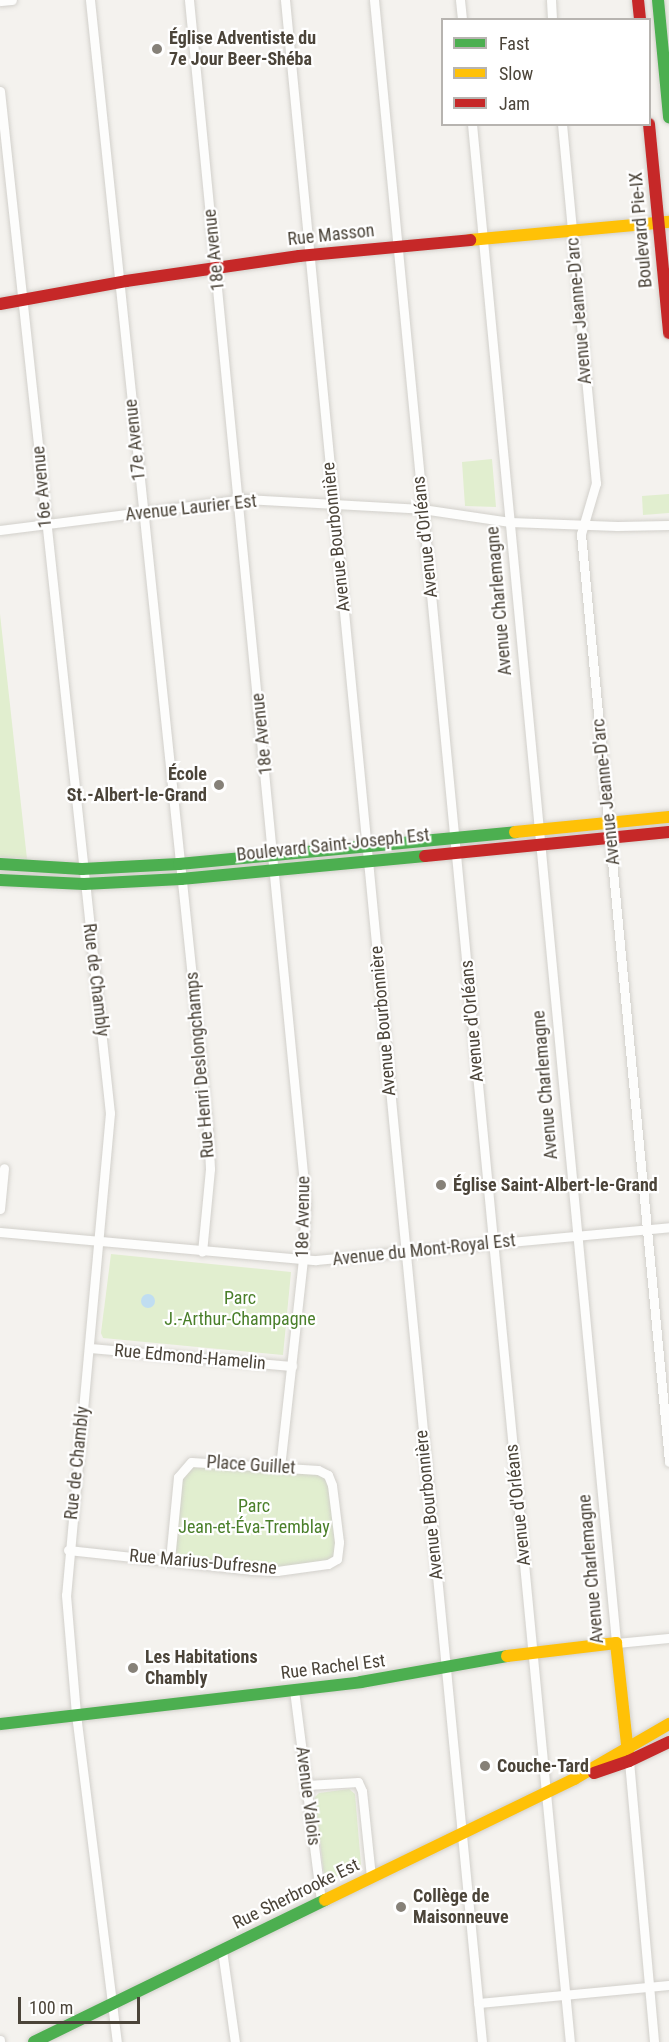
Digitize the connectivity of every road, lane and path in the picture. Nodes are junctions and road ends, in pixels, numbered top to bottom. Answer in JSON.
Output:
{"nodes":[{"id":1,"x":12,"y":0,"type":"edge"},
{"id":2,"x":90,"y":0,"type":"edge"},
{"id":3,"x":189,"y":0,"type":"edge"},
{"id":4,"x":285,"y":0,"type":"edge"},
{"id":5,"x":374,"y":0,"type":"edge"},
{"id":6,"x":460,"y":0,"type":"edge"},
{"id":7,"x":551,"y":0,"type":"edge"},
{"id":8,"x":638,"y":0,"type":"edge"},
{"id":9,"x":658,"y":0,"type":"edge"},
{"id":10,"x":0,"y":1,"type":"edge"},
{"id":11,"x":462,"y":18,"type":"edge"},
{"id":12,"x":552,"y":18,"type":"edge"},
{"id":13,"x":640,"y":18,"type":"edge"},
{"id":14,"x":0,"y":91,"type":"edge"},
{"id":15,"x":669,"y":117,"type":"edge"},
{"id":16,"x":472,"y":126,"type":"edge"},
{"id":17,"x":562,"y":126,"type":"edge"},
{"id":18,"x":650,"y":126,"type":"edge"},
{"id":19,"x":664,"y":223,"type":"edge"},
{"id":20,"x":572,"y":230,"type":"junction"},
{"id":21,"x":482,"y":239,"type":"junction"},
{"id":22,"x":396,"y":247,"type":"junction"},
{"id":23,"x":310,"y":255,"type":"junction"},
{"id":24,"x":216,"y":267,"type":"junction"},
{"id":25,"x":119,"y":283,"type":"junction"},
{"id":26,"x":24,"y":300,"type":"junction"},
{"id":27,"x":0,"y":304,"type":"edge"},
{"id":28,"x":669,"y":333,"type":"edge"},
{"id":29,"x":239,"y":500,"type":"junction"},
{"id":30,"x":333,"y":505,"type":"junction"},
{"id":31,"x":422,"y":509,"type":"junction"},
{"id":32,"x":142,"y":512,"type":"junction"},
{"id":33,"x":510,"y":522,"type":"junction"},
{"id":34,"x":45,"y":524,"type":"junction"},
{"id":35,"x":669,"y":525,"type":"edge"},
{"id":36,"x":581,"y":526,"type":"junction"},
{"id":37,"x":0,"y":530,"type":"edge"},
{"id":38,"x":669,"y":817,"type":"edge"},
{"id":39,"x":609,"y":823,"type":"junction"},
{"id":40,"x":538,"y":830,"type":"junction"},
{"id":41,"x":669,"y":832,"type":"edge"},
{"id":42,"x":610,"y":837,"type":"junction"},
{"id":43,"x":454,"y":838,"type":"junction"},
{"id":44,"x":540,"y":843,"type":"junction"},
{"id":45,"x":367,"y":847,"type":"junction"},
{"id":46,"x":455,"y":851,"type":"junction"},
{"id":47,"x":273,"y":855,"type":"junction"},
{"id":48,"x":369,"y":860,"type":"junction"},
{"id":49,"x":0,"y":864,"type":"edge"},
{"id":50,"x":179,"y":864,"type":"junction"},
{"id":51,"x":82,"y":869,"type":"junction"},
{"id":52,"x":275,"y":870,"type":"junction"},
{"id":53,"x":181,"y":879,"type":"junction"},
{"id":54,"x":0,"y":880,"type":"edge"},
{"id":55,"x":84,"y":884,"type":"junction"},
{"id":56,"x":4,"y":1168,"type":"dead end"},
{"id":57,"x":0,"y":1209,"type":"edge"},
{"id":58,"x":669,"y":1227,"type":"edge"},
{"id":59,"x":648,"y":1229,"type":"junction"},
{"id":60,"x":0,"y":1232,"type":"edge"},
{"id":61,"x":578,"y":1235,"type":"junction"},
{"id":62,"x":100,"y":1241,"type":"junction"},
{"id":63,"x":493,"y":1243,"type":"junction"},
{"id":64,"x":202,"y":1252,"type":"junction"},
{"id":65,"x":405,"y":1252,"type":"junction"},
{"id":66,"x":303,"y":1259,"type":"junction"},
{"id":67,"x":89,"y":1348,"type":"junction"},
{"id":68,"x":292,"y":1366,"type":"junction"},
{"id":69,"x":669,"y":1462,"type":"edge"},
{"id":70,"x":280,"y":1467,"type":"junction"},
{"id":71,"x":68,"y":1550,"type":"junction"},
{"id":72,"x":337,"y":1559,"type":"joint"},
{"id":73,"x":170,"y":1560,"type":"junction"},
{"id":74,"x":669,"y":1638,"type":"edge"},
{"id":75,"x":616,"y":1643,"type":"junction"},
{"id":76,"x":533,"y":1651,"type":"junction"},
{"id":77,"x":445,"y":1667,"type":"junction"},
{"id":78,"x":294,"y":1690,"type":"junction"},
{"id":79,"x":76,"y":1714,"type":"junction"},
{"id":80,"x":0,"y":1724,"type":"edge"},
{"id":81,"x":669,"y":1724,"type":"edge"},
{"id":82,"x":669,"y":1742,"type":"edge"},
{"id":83,"x":628,"y":1746,"type":"junction"},
{"id":84,"x":629,"y":1761,"type":"junction"},
{"id":85,"x":574,"y":1779,"type":"junction"},
{"id":86,"x":307,"y":1785,"type":"junction"},
{"id":87,"x":545,"y":1793,"type":"junction"},
{"id":88,"x":463,"y":1833,"type":"junction"},
{"id":89,"x":371,"y":1877,"type":"junction"},
{"id":90,"x":321,"y":1902,"type":"junction"},
{"id":91,"x":222,"y":1950,"type":"junction"},
{"id":92,"x":669,"y":1985,"type":"edge"},
{"id":93,"x":649,"y":1987,"type":"junction"},
{"id":94,"x":566,"y":1995,"type":"junction"},
{"id":95,"x":478,"y":2003,"type":"junction"},
{"id":96,"x":112,"y":2004,"type":"junction"},
{"id":97,"x":34,"y":2042,"type":"edge"},
{"id":98,"x":117,"y":2042,"type":"edge"},
{"id":99,"x":235,"y":2042,"type":"edge"},
{"id":100,"x":482,"y":2042,"type":"edge"},
{"id":101,"x":570,"y":2042,"type":"edge"},
{"id":102,"x":654,"y":2042,"type":"edge"}],
"edges":[{"from":1,"to":10,"type":"street"},
{"from":2,"to":25,"type":"street","name":"17e Avenue"},
{"from":3,"to":24,"type":"street","name":"18e Avenue"},
{"from":4,"to":23,"type":"street","name":"Avenue Bourbonnière"},
{"from":5,"to":22,"type":"street","name":"Avenue d'Orléans"},
{"from":6,"to":11,"type":"street"},
{"from":7,"to":12,"type":"street"},
{"from":8,"to":13,"type":"main road"},
{"from":9,"to":15,"type":"main road"},
{"from":14,"to":26,"type":"street","name":"16e Avenue"},
{"from":16,"to":21,"type":"street","name":"Avenue Charlemagne"},
{"from":17,"to":20,"type":"street","name":"Avenue Jeanne-D'arc"},
{"from":18,"to":19,"type":"main road","name":"Boulevard Pie-IX"},
{"from":19,"to":20,"type":"main road","name":"Rue Masson"},
{"from":19,"to":28,"type":"main road","name":"Boulevard Pie-IX"},
{"from":20,"to":21,"type":"main road","name":"Rue Masson"},
{"from":20,"to":36,"type":"street","name":"Avenue Jeanne-D'arc"},
{"from":21,"to":22,"type":"main road","name":"Rue Masson"},
{"from":21,"to":33,"type":"street","name":"Avenue Charlemagne"},
{"from":22,"to":23,"type":"main road","name":"Rue Masson"},
{"from":22,"to":31,"type":"street","name":"Avenue d'Orléans"},
{"from":23,"to":24,"type":"main road","name":"Rue Masson"},
{"from":23,"to":30,"type":"street","name":"Avenue Bourbonnière"},
{"from":24,"to":25,"type":"main road","name":"Rue Masson"},
{"from":24,"to":29,"type":"street","name":"18e Avenue"},
{"from":25,"to":26,"type":"main road","name":"Rue Masson"},
{"from":25,"to":32,"type":"street","name":"17e Avenue"},
{"from":26,"to":27,"type":"main road","name":"Rue Masson"},
{"from":26,"to":34,"type":"street","name":"16e Avenue"},
{"from":29,"to":30,"type":"street","name":"Avenue Laurier Est"},
{"from":29,"to":32,"type":"street","name":"Avenue Laurier Est"},
{"from":29,"to":47,"type":"street","name":"18e Avenue"},
{"from":30,"to":31,"type":"street","name":"Avenue Laurier Est"},
{"from":30,"to":45,"type":"street","name":"Avenue Bourbonnière"},
{"from":31,"to":33,"type":"street","name":"Avenue Laurier Est"},
{"from":31,"to":43,"type":"street","name":"Avenue d'Orléans"},
{"from":32,"to":34,"type":"street","name":"Avenue Laurier Est"},
{"from":32,"to":50,"type":"street","name":"17e Avenue"},
{"from":33,"to":36,"type":"street","name":"Avenue Laurier Est"},
{"from":33,"to":40,"type":"street","name":"Avenue Charlemagne"},
{"from":34,"to":37,"type":"street","name":"Avenue Laurier Est"},
{"from":34,"to":51,"type":"street","name":"16e Avenue"},
{"from":35,"to":36,"type":"street","name":"Avenue Laurier Est"},
{"from":36,"to":39,"type":"street","name":"Avenue Jeanne-D'arc"},
{"from":38,"to":39,"type":"main road","name":"Boulevard Saint-Joseph Est"},
{"from":39,"to":40,"type":"main road","name":"Boulevard Saint-Joseph Est"},
{"from":39,"to":42,"type":"street","name":"Avenue Jeanne-D'arc"},
{"from":40,"to":43,"type":"main road","name":"Boulevard Saint-Joseph Est"},
{"from":40,"to":44,"type":"street","name":"Avenue Charlemagne"},
{"from":41,"to":42,"type":"main road","name":"Boulevard Saint-Joseph Est"},
{"from":42,"to":44,"type":"main road","name":"Boulevard Saint-Joseph Est"},
{"from":42,"to":59,"type":"street","name":"Avenue Jeanne-D'arc"},
{"from":43,"to":45,"type":"main road","name":"Boulevard Saint-Joseph Est"},
{"from":43,"to":46,"type":"street","name":"Avenue d'Orléans"},
{"from":44,"to":46,"type":"main road","name":"Boulevard Saint-Joseph Est"},
{"from":44,"to":61,"type":"street","name":"Avenue Charlemagne"},
{"from":45,"to":47,"type":"main road","name":"Boulevard Saint-Joseph Est"},
{"from":45,"to":48,"type":"street","name":"Avenue Bourbonnière"},
{"from":46,"to":48,"type":"main road","name":"Boulevard Saint-Joseph Est"},
{"from":46,"to":63,"type":"street","name":"Avenue d'Orléans"},
{"from":47,"to":50,"type":"main road","name":"Boulevard Saint-Joseph Est"},
{"from":47,"to":52,"type":"street","name":"18e Avenue"},
{"from":48,"to":52,"type":"main road","name":"Boulevard Saint-Joseph Est"},
{"from":48,"to":65,"type":"street","name":"Avenue Bourbonnière"},
{"from":49,"to":51,"type":"main road","name":"Boulevard Saint-Joseph Est"},
{"from":50,"to":51,"type":"main road","name":"Boulevard Saint-Joseph Est"},
{"from":50,"to":53,"type":"street","name":"17e Avenue"},
{"from":51,"to":55,"type":"street","name":"16e Avenue"},
{"from":52,"to":53,"type":"main road","name":"Boulevard Saint-Joseph Est"},
{"from":52,"to":66,"type":"street","name":"18e Avenue"},
{"from":53,"to":55,"type":"main road","name":"Boulevard Saint-Joseph Est"},
{"from":53,"to":64,"type":"street","name":"Rue Henri Deslongchamps"},
{"from":54,"to":55,"type":"main road","name":"Boulevard Saint-Joseph Est"},
{"from":55,"to":62,"type":"street","name":"Rue de Chambly"},
{"from":56,"to":57,"type":"street"},
{"from":58,"to":59,"type":"street","name":"Avenue du Mont-Royal Est"},
{"from":59,"to":61,"type":"street","name":"Avenue du Mont-Royal Est"},
{"from":59,"to":69,"type":"street","name":"Avenue Jeanne-D'arc"},
{"from":60,"to":62,"type":"street","name":"Avenue du Mont-Royal Est"},
{"from":61,"to":63,"type":"street","name":"Avenue du Mont-Royal Est"},
{"from":61,"to":75,"type":"street","name":"Avenue Charlemagne"},
{"from":62,"to":64,"type":"street","name":"Avenue du Mont-Royal Est"},
{"from":62,"to":67,"type":"street","name":"Rue de Chambly"},
{"from":63,"to":65,"type":"street","name":"Avenue du Mont-Royal Est"},
{"from":63,"to":76,"type":"street","name":"Avenue d'Orléans"},
{"from":64,"to":66,"type":"street","name":"Avenue du Mont-Royal Est"},
{"from":65,"to":66,"type":"street","name":"Avenue du Mont-Royal Est"},
{"from":65,"to":77,"type":"street","name":"Avenue Bourbonnière"},
{"from":66,"to":68,"type":"street","name":"18e Avenue"},
{"from":67,"to":68,"type":"street","name":"Rue Edmond-Hamelin"},
{"from":67,"to":71,"type":"street","name":"Rue de Chambly"},
{"from":68,"to":70,"type":"street","name":"18e Avenue"},
{"from":70,"to":72,"type":"street","name":"Place Guillet"},
{"from":70,"to":73,"type":"street","name":"Place Guillet"},
{"from":71,"to":73,"type":"street","name":"Rue Marius-Dufresne"},
{"from":71,"to":79,"type":"street","name":"Rue de Chambly"},
{"from":72,"to":73,"type":"street","name":"Rue Marius-Dufresne"},
{"from":74,"to":75,"type":"street","name":"Rue Rachel Est"},
{"from":75,"to":76,"type":"main road","name":"Rue Rachel Est"},
{"from":75,"to":83,"type":"main road","name":"Avenue Charlemagne"},
{"from":76,"to":77,"type":"main road","name":"Rue Rachel Est"},
{"from":76,"to":87,"type":"street","name":"Avenue d'Orléans"},
{"from":77,"to":78,"type":"main road","name":"Rue Rachel Est"},
{"from":77,"to":88,"type":"street","name":"Avenue Bourbonnière"},
{"from":78,"to":79,"type":"main road","name":"Rue Rachel Est"},
{"from":78,"to":86,"type":"street","name":"Avenue Valois"},
{"from":79,"to":80,"type":"main road","name":"Rue Rachel Est"},
{"from":79,"to":96,"type":"street","name":"Rue de Chambly"},
{"from":81,"to":83,"type":"main road","name":"Rue Sherbrooke Est"},
{"from":82,"to":84,"type":"main road","name":"Rue Sherbrooke Est"},
{"from":83,"to":84,"type":"main road","name":"Avenue Charlemagne"},
{"from":83,"to":85,"type":"main road","name":"Rue Sherbrooke Est"},
{"from":84,"to":85,"type":"main road","name":"Rue Sherbrooke Est"},
{"from":84,"to":93,"type":"street","name":"Avenue Charlemagne"},
{"from":85,"to":87,"type":"main road","name":"Rue Sherbrooke Est"},
{"from":86,"to":89,"type":"street"},
{"from":86,"to":90,"type":"street","name":"Avenue Valois"},
{"from":87,"to":88,"type":"main road","name":"Rue Sherbrooke Est"},
{"from":87,"to":94,"type":"street","name":"Avenue d'Orléans"},
{"from":88,"to":89,"type":"main road","name":"Rue Sherbrooke Est"},
{"from":88,"to":95,"type":"street","name":"Avenue Bourbonnière"},
{"from":89,"to":90,"type":"main road","name":"Rue Sherbrooke Est"},
{"from":90,"to":91,"type":"main road","name":"Rue Sherbrooke Est"},
{"from":91,"to":96,"type":"main road","name":"Rue Sherbrooke Est"},
{"from":91,"to":99,"type":"street"},
{"from":92,"to":93,"type":"street"},
{"from":93,"to":94,"type":"street"},
{"from":93,"to":102,"type":"street","name":"Avenue Charlemagne"},
{"from":94,"to":95,"type":"street"},
{"from":94,"to":101,"type":"street","name":"Avenue d'Orléans"},
{"from":95,"to":100,"type":"street","name":"Avenue Bourbonnière"},
{"from":96,"to":97,"type":"main road","name":"Rue Sherbrooke Est"},
{"from":96,"to":98,"type":"street","name":"Rue de Chambly"}]}
